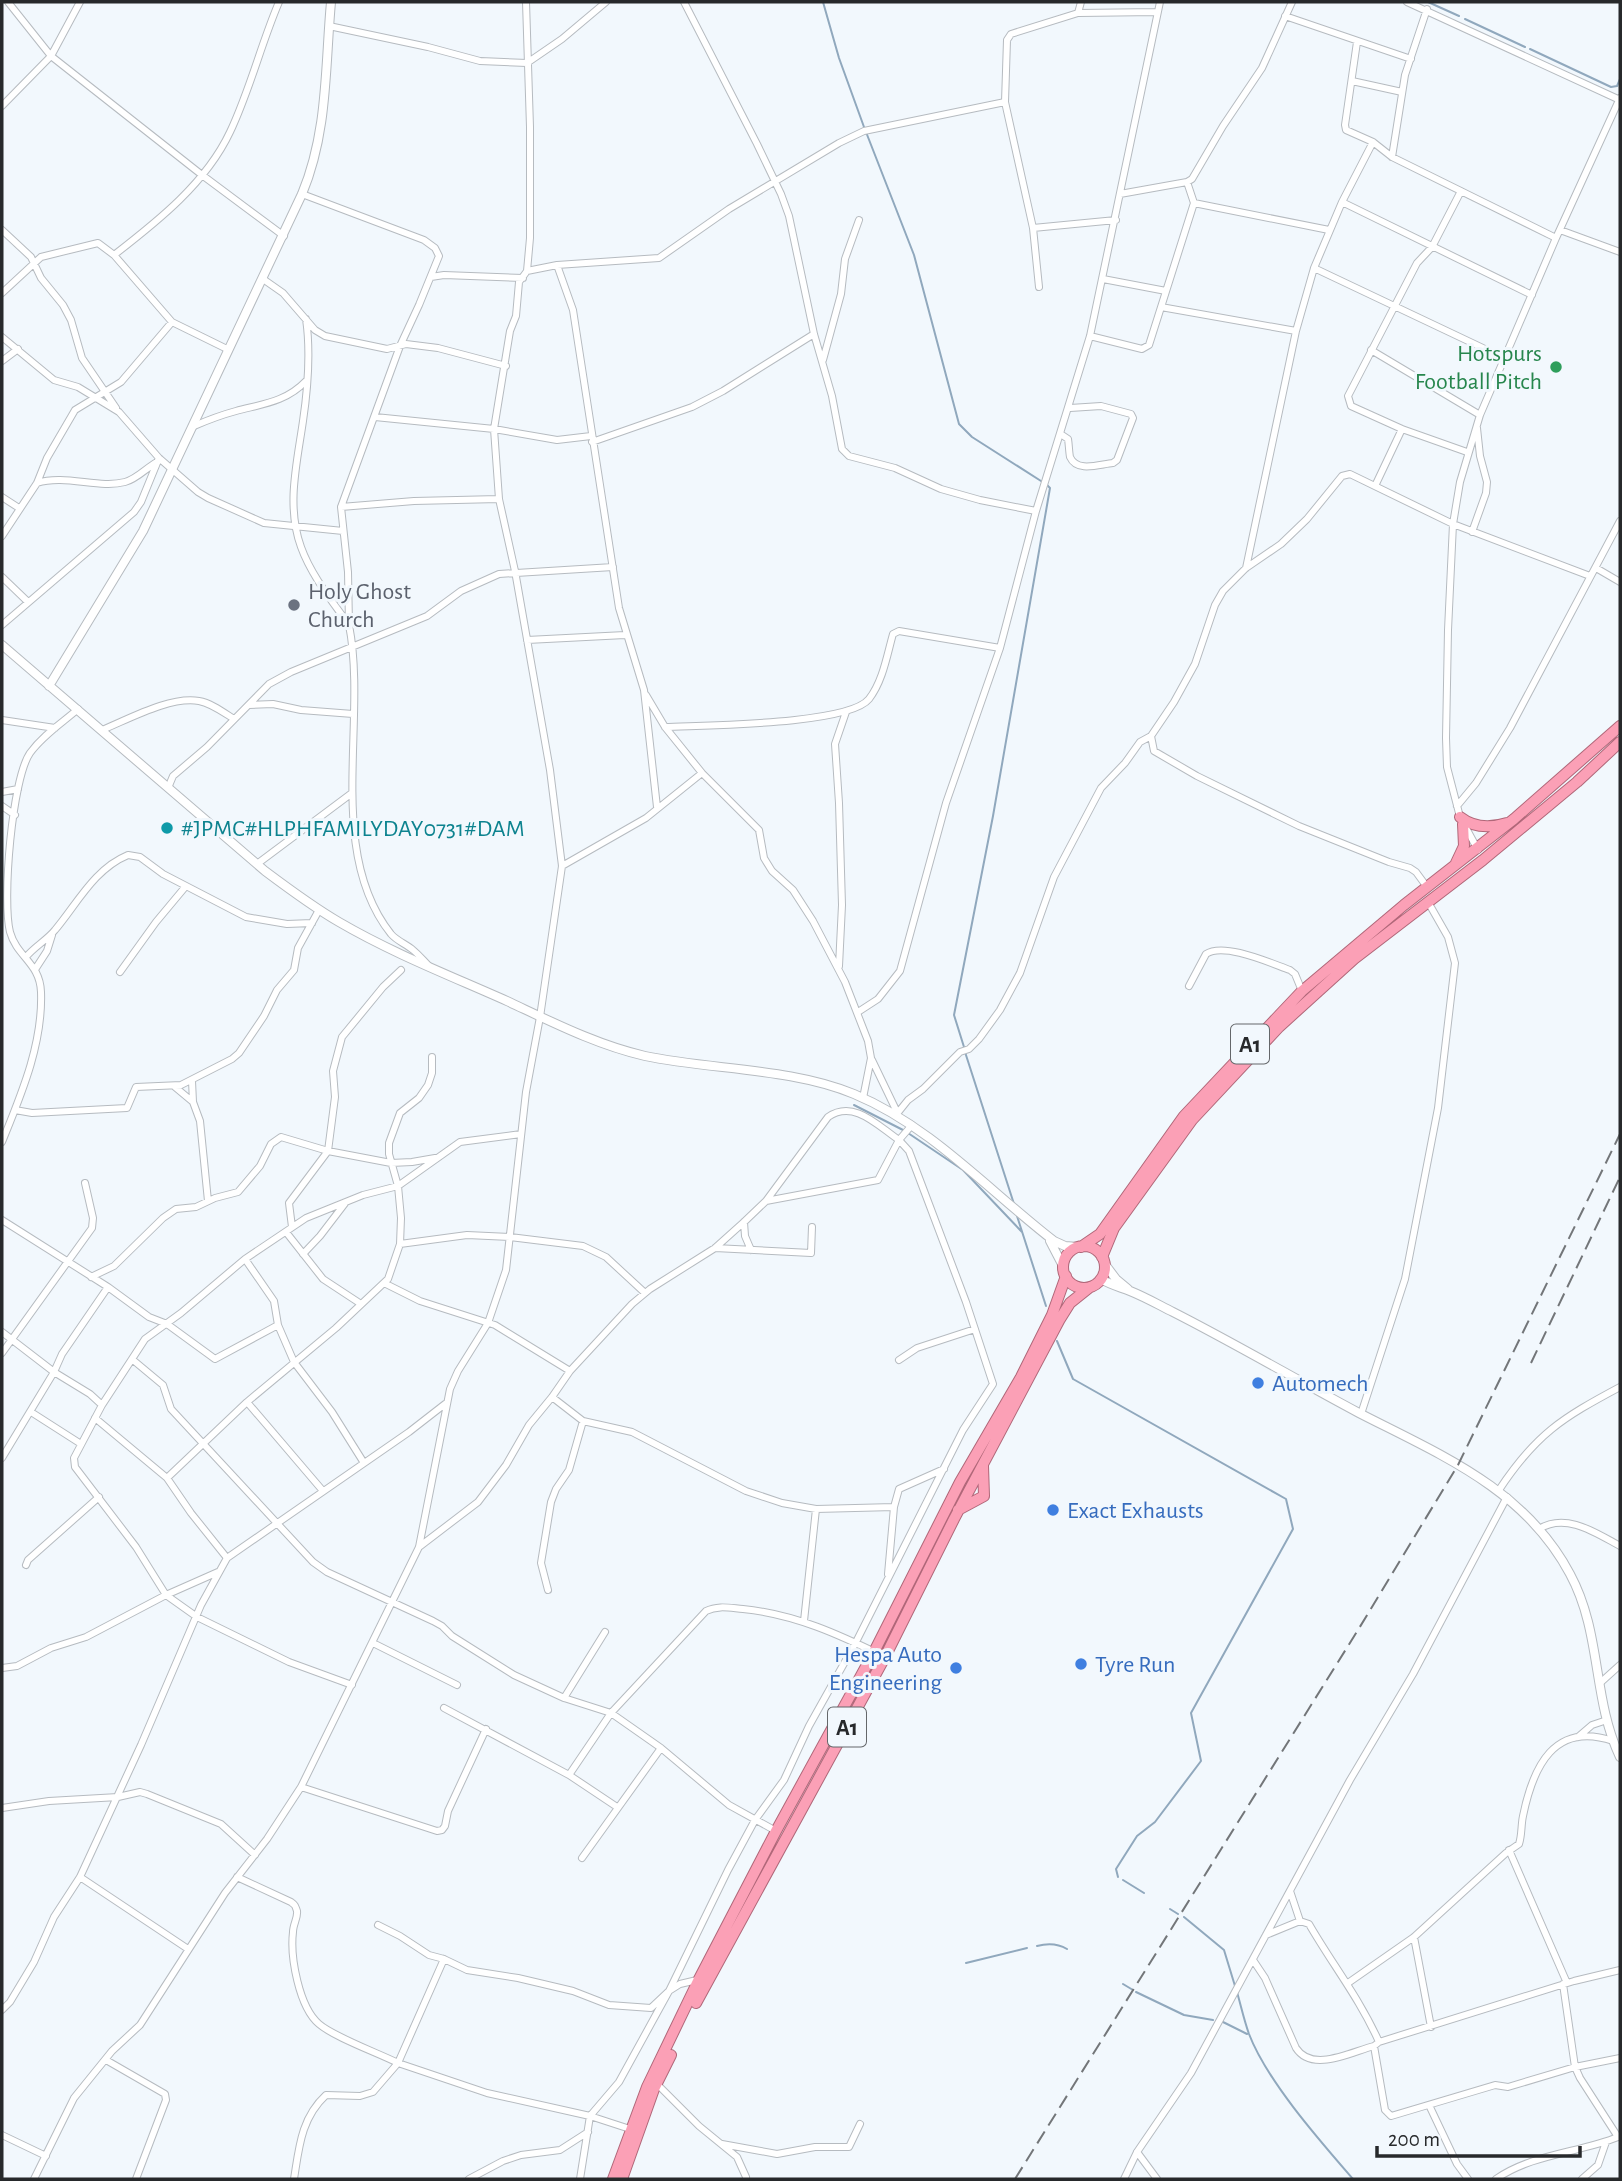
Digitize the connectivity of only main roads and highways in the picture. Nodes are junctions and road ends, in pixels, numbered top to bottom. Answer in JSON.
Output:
{"nodes":[{"id":1,"x":1620,"y":726,"type":"edge"},
{"id":2,"x":1620,"y":742,"type":"edge"},
{"id":3,"x":1514,"y":819,"type":"junction"},
{"id":4,"x":1450,"y":870,"type":"junction"},
{"id":5,"x":1080,"y":1247,"type":"junction"},
{"id":6,"x":1103,"y":1260,"type":"junction"},
{"id":7,"x":1065,"y":1271,"type":"junction"},
{"id":8,"x":1090,"y":1287,"type":"junction"},
{"id":9,"x":634,"y":2130,"type":"junction"},
{"id":10,"x":613,"y":2179,"type":"edge"},
{"id":11,"x":622,"y":2179,"type":"edge"}],
"edges":[{"from":1,"to":3,"type":"highway","number":"A1"},
{"from":2,"to":6,"type":"highway","number":"A1"},
{"from":3,"to":4,"type":"highway","number":"A1"},
{"from":3,"to":4,"type":"highway"},
{"from":4,"to":5,"type":"highway","number":"A1"},
{"from":5,"to":6,"type":"highway"},
{"from":5,"to":7,"type":"highway","number":"A1"},
{"from":6,"to":8,"type":"highway","number":"A1"},
{"from":7,"to":8,"type":"highway"},
{"from":7,"to":9,"type":"highway","number":"A1"},
{"from":8,"to":9,"type":"highway","number":"A1"},
{"from":9,"to":10,"type":"highway","number":"A1"},
{"from":9,"to":11,"type":"highway","number":"A1"}]}
